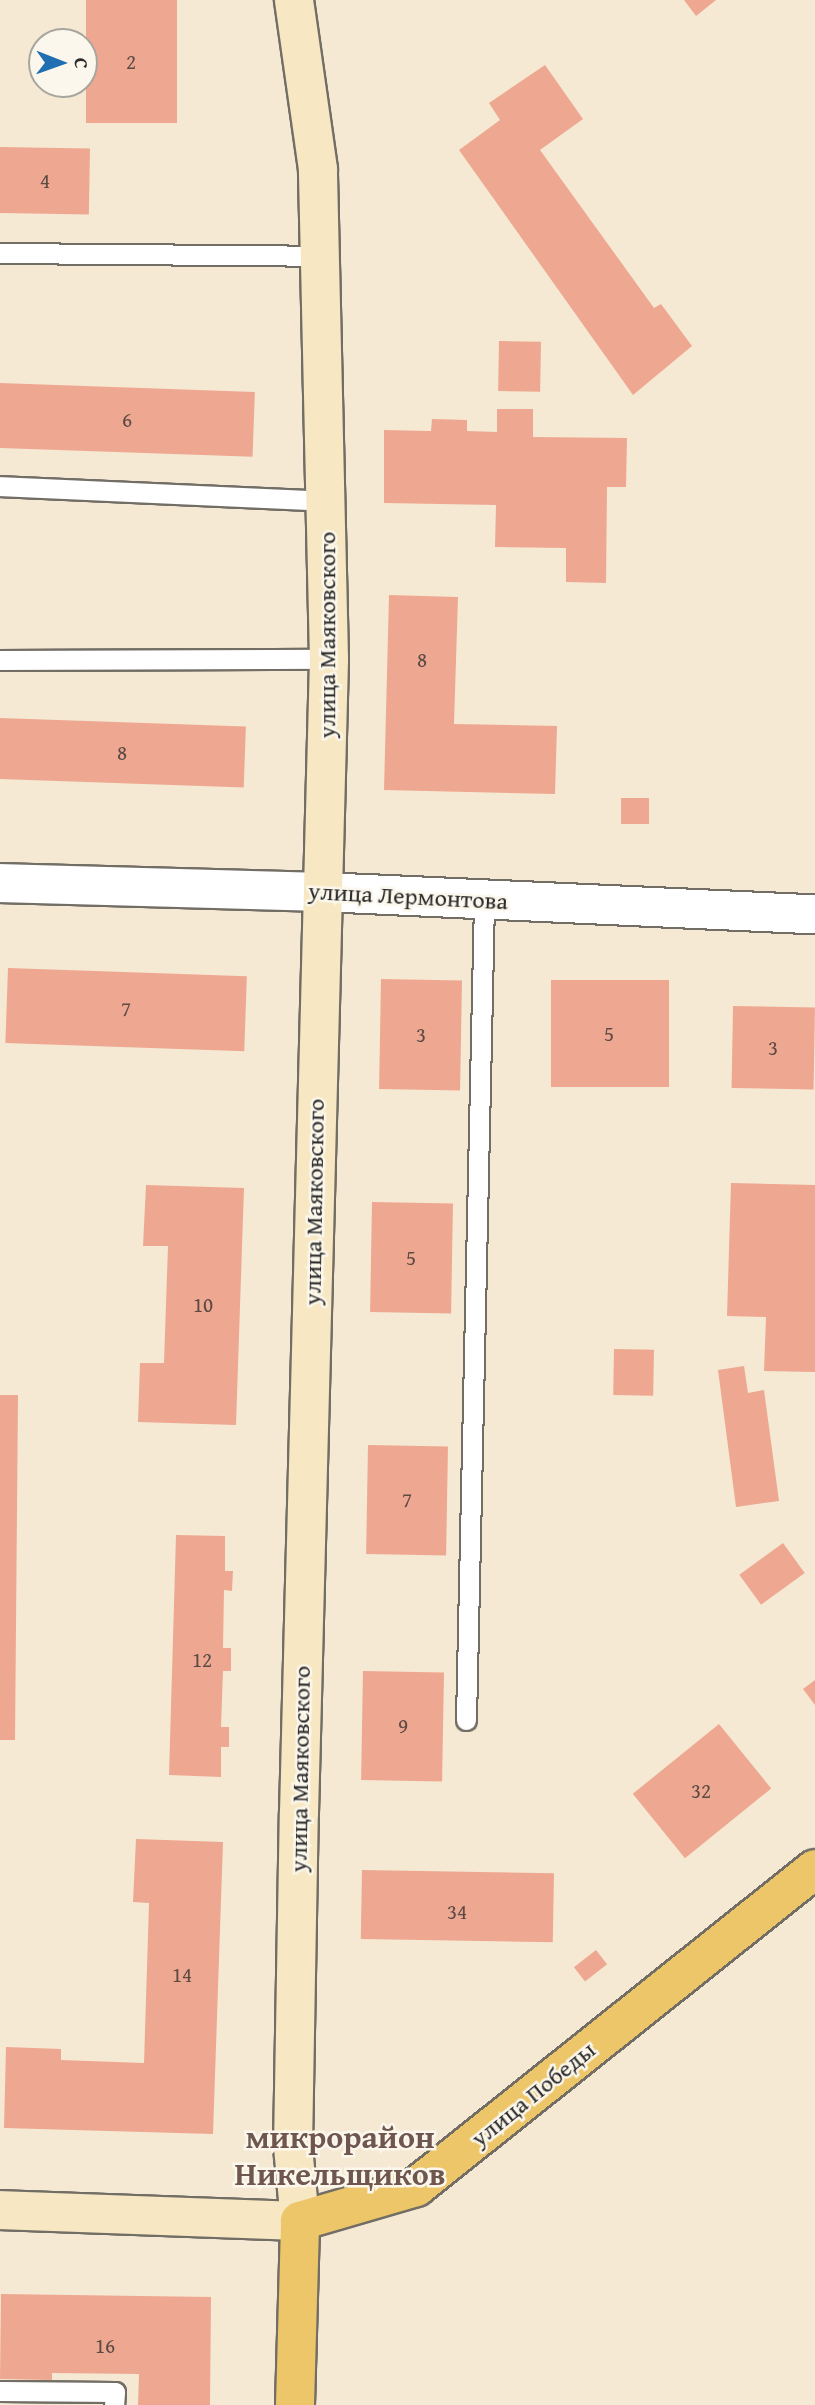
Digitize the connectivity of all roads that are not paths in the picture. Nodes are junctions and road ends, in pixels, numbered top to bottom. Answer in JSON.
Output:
{"nodes":[{"id":1,"x":294,"y":0,"type":"edge"},
{"id":2,"x":0,"y":253,"type":"edge"},
{"id":3,"x":320,"y":256,"type":"junction"},
{"id":4,"x":0,"y":486,"type":"edge"},
{"id":5,"x":327,"y":501,"type":"junction"},
{"id":6,"x":329,"y":659,"type":"junction"},
{"id":7,"x":0,"y":660,"type":"edge"},
{"id":8,"x":0,"y":883,"type":"edge"},
{"id":9,"x":323,"y":892,"type":"junction"},
{"id":10,"x":484,"y":900,"type":"junction"},
{"id":11,"x":815,"y":914,"type":"edge"},
{"id":12,"x":466,"y":1720,"type":"dead end"},
{"id":13,"x":815,"y":1869,"type":"edge"},
{"id":14,"x":0,"y":2210,"type":"edge"},
{"id":15,"x":300,"y":2221,"type":"junction"},
{"id":16,"x":0,"y":2391,"type":"edge"},
{"id":17,"x":114,"y":2405,"type":"edge"},
{"id":18,"x":295,"y":2405,"type":"edge"}],
"edges":[{"from":1,"to":3,"type":"street","name":"улица Маяковского"},
{"from":2,"to":3,"type":"lane"},
{"from":3,"to":5,"type":"street","name":"улица Маяковского"},
{"from":4,"to":5,"type":"lane"},
{"from":5,"to":6,"type":"street","name":"улица Маяковского"},
{"from":6,"to":7,"type":"lane"},
{"from":6,"to":9,"type":"street","name":"улица Маяковского"},
{"from":8,"to":9,"type":"street","name":"улица Лермонтова"},
{"from":9,"to":10,"type":"street","name":"улица Лермонтова"},
{"from":9,"to":15,"type":"street","name":"улица Маяковского"},
{"from":10,"to":11,"type":"street","name":"улица Лермонтова"},
{"from":10,"to":12,"type":"lane"},
{"from":13,"to":15,"type":"main road","name":"улица Победы"},
{"from":14,"to":15,"type":"street","name":"улица Победы"},
{"from":15,"to":18,"type":"main road","name":"улица Маяковского"},
{"from":16,"to":17,"type":"lane"}]}
